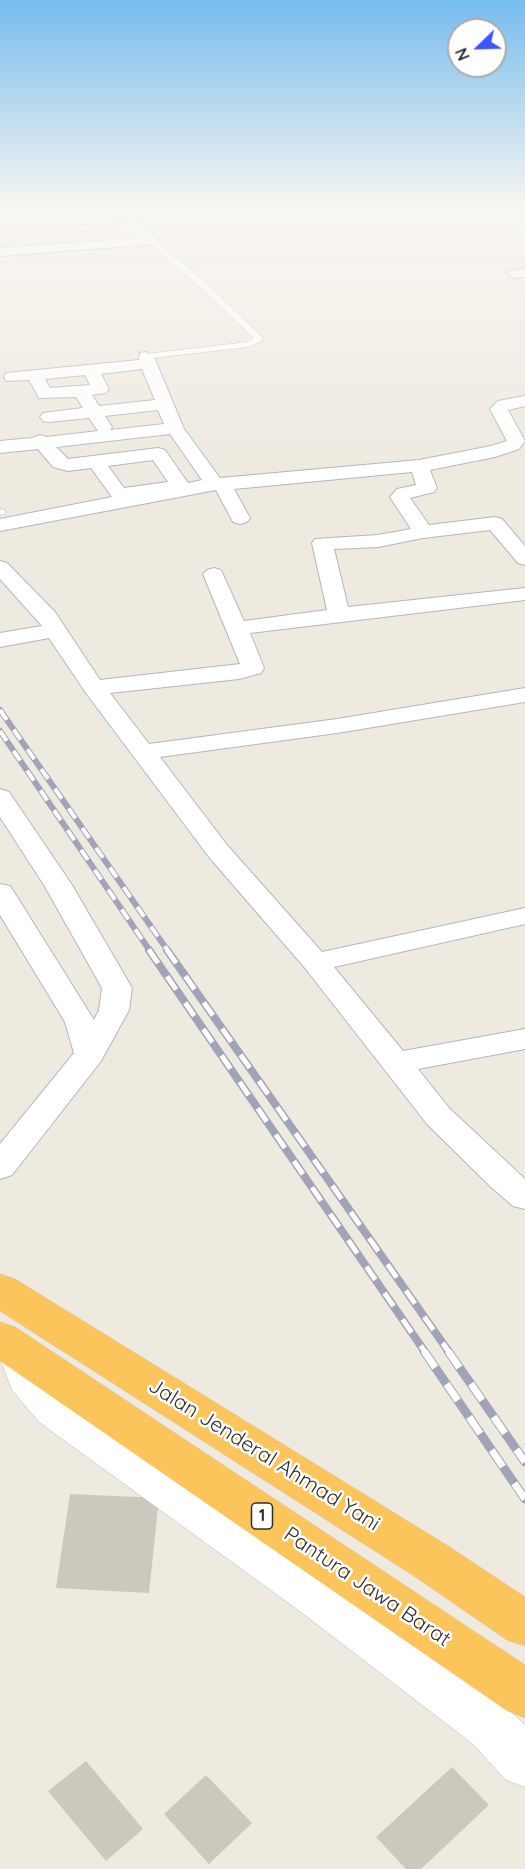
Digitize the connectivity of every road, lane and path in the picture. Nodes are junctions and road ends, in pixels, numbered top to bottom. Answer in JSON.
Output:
{"nodes":[{"id":1,"x":215,"y":296,"type":"edge"},
{"id":2,"x":143,"y":361,"type":"junction"},
{"id":3,"x":90,"y":369,"type":"junction"},
{"id":4,"x":34,"y":375,"type":"junction"},
{"id":5,"x":12,"y":377,"type":"dead end"},
{"id":6,"x":119,"y":387,"type":"dead end"},
{"id":7,"x":92,"y":390,"type":"junction"},
{"id":8,"x":525,"y":401,"type":"edge"},
{"id":9,"x":156,"y":405,"type":"dead end"},
{"id":10,"x":94,"y":412,"type":"junction"},
{"id":11,"x":49,"y":417,"type":"dead end"},
{"id":12,"x":38,"y":442,"type":"junction"},
{"id":13,"x":0,"y":447,"type":"edge"},
{"id":14,"x":181,"y":451,"type":"dead end"},
{"id":15,"x":158,"y":454,"type":"junction"},
{"id":16,"x":96,"y":462,"type":"junction"},
{"id":17,"x":419,"y":466,"type":"junction"},
{"id":18,"x":218,"y":484,"type":"junction"},
{"id":19,"x":0,"y":516,"type":"edge"},
{"id":20,"x":240,"y":518,"type":"dead end"},
{"id":21,"x":421,"y":532,"type":"junction"},
{"id":22,"x":525,"y":559,"type":"edge"},
{"id":23,"x":0,"y":567,"type":"edge"},
{"id":24,"x":214,"y":574,"type":"dead end"},
{"id":25,"x":525,"y":594,"type":"edge"},
{"id":26,"x":339,"y":615,"type":"junction"},
{"id":27,"x":238,"y":628,"type":"junction"},
{"id":28,"x":54,"y":630,"type":"junction"},
{"id":29,"x":0,"y":640,"type":"edge"},
{"id":30,"x":94,"y":688,"type":"junction"},
{"id":31,"x":525,"y":695,"type":"edge"},
{"id":32,"x":144,"y":752,"type":"junction"},
{"id":33,"x":0,"y":797,"type":"edge"},
{"id":34,"x":0,"y":892,"type":"edge"},
{"id":35,"x":525,"y":916,"type":"edge"},
{"id":36,"x":315,"y":963,"type":"junction"},
{"id":37,"x":525,"y":1039,"type":"edge"},
{"id":38,"x":90,"y":1054,"type":"junction"},
{"id":39,"x":395,"y":1063,"type":"junction"},
{"id":40,"x":0,"y":1167,"type":"edge"},
{"id":41,"x":525,"y":1197,"type":"edge"},
{"id":42,"x":8,"y":1324,"type":"edge"},
{"id":43,"x":525,"y":1624,"type":"edge"},
{"id":44,"x":525,"y":1694,"type":"edge"},
{"id":45,"x":525,"y":1762,"type":"edge"}],
"edges":[{"from":1,"to":2,"type":"lane"},
{"from":2,"to":3,"type":"street"},
{"from":2,"to":18,"type":"street"},
{"from":3,"to":4,"type":"street"},
{"from":3,"to":7,"type":"street"},
{"from":4,"to":5,"type":"street"},
{"from":4,"to":7,"type":"street"},
{"from":6,"to":7,"type":"street"},
{"from":7,"to":10,"type":"street"},
{"from":8,"to":17,"type":"street"},
{"from":9,"to":10,"type":"street"},
{"from":10,"to":11,"type":"street"},
{"from":10,"to":12,"type":"street"},
{"from":12,"to":13,"type":"street"},
{"from":12,"to":16,"type":"street"},
{"from":14,"to":15,"type":"street"},
{"from":15,"to":16,"type":"street"},
{"from":15,"to":16,"type":"street"},
{"from":17,"to":18,"type":"street"},
{"from":17,"to":21,"type":"street"},
{"from":18,"to":19,"type":"street"},
{"from":18,"to":20,"type":"street"},
{"from":21,"to":22,"type":"street"},
{"from":21,"to":26,"type":"street"},
{"from":23,"to":28,"type":"street"},
{"from":24,"to":27,"type":"street"},
{"from":25,"to":26,"type":"street"},
{"from":26,"to":27,"type":"street"},
{"from":27,"to":30,"type":"street"},
{"from":28,"to":29,"type":"street"},
{"from":28,"to":30,"type":"street"},
{"from":30,"to":32,"type":"street"},
{"from":31,"to":32,"type":"street"},
{"from":32,"to":36,"type":"street"},
{"from":33,"to":38,"type":"street"},
{"from":34,"to":38,"type":"street"},
{"from":35,"to":36,"type":"street"},
{"from":36,"to":39,"type":"street"},
{"from":37,"to":39,"type":"street"},
{"from":38,"to":40,"type":"street"},
{"from":39,"to":41,"type":"street"},
{"from":42,"to":43,"type":"highway","name":"Jalan Jenderal Ahmad Yani"},
{"from":42,"to":44,"type":"highway","name":"Pantura Jawa Barat","number":"1"},
{"from":42,"to":45,"type":"street"}]}
